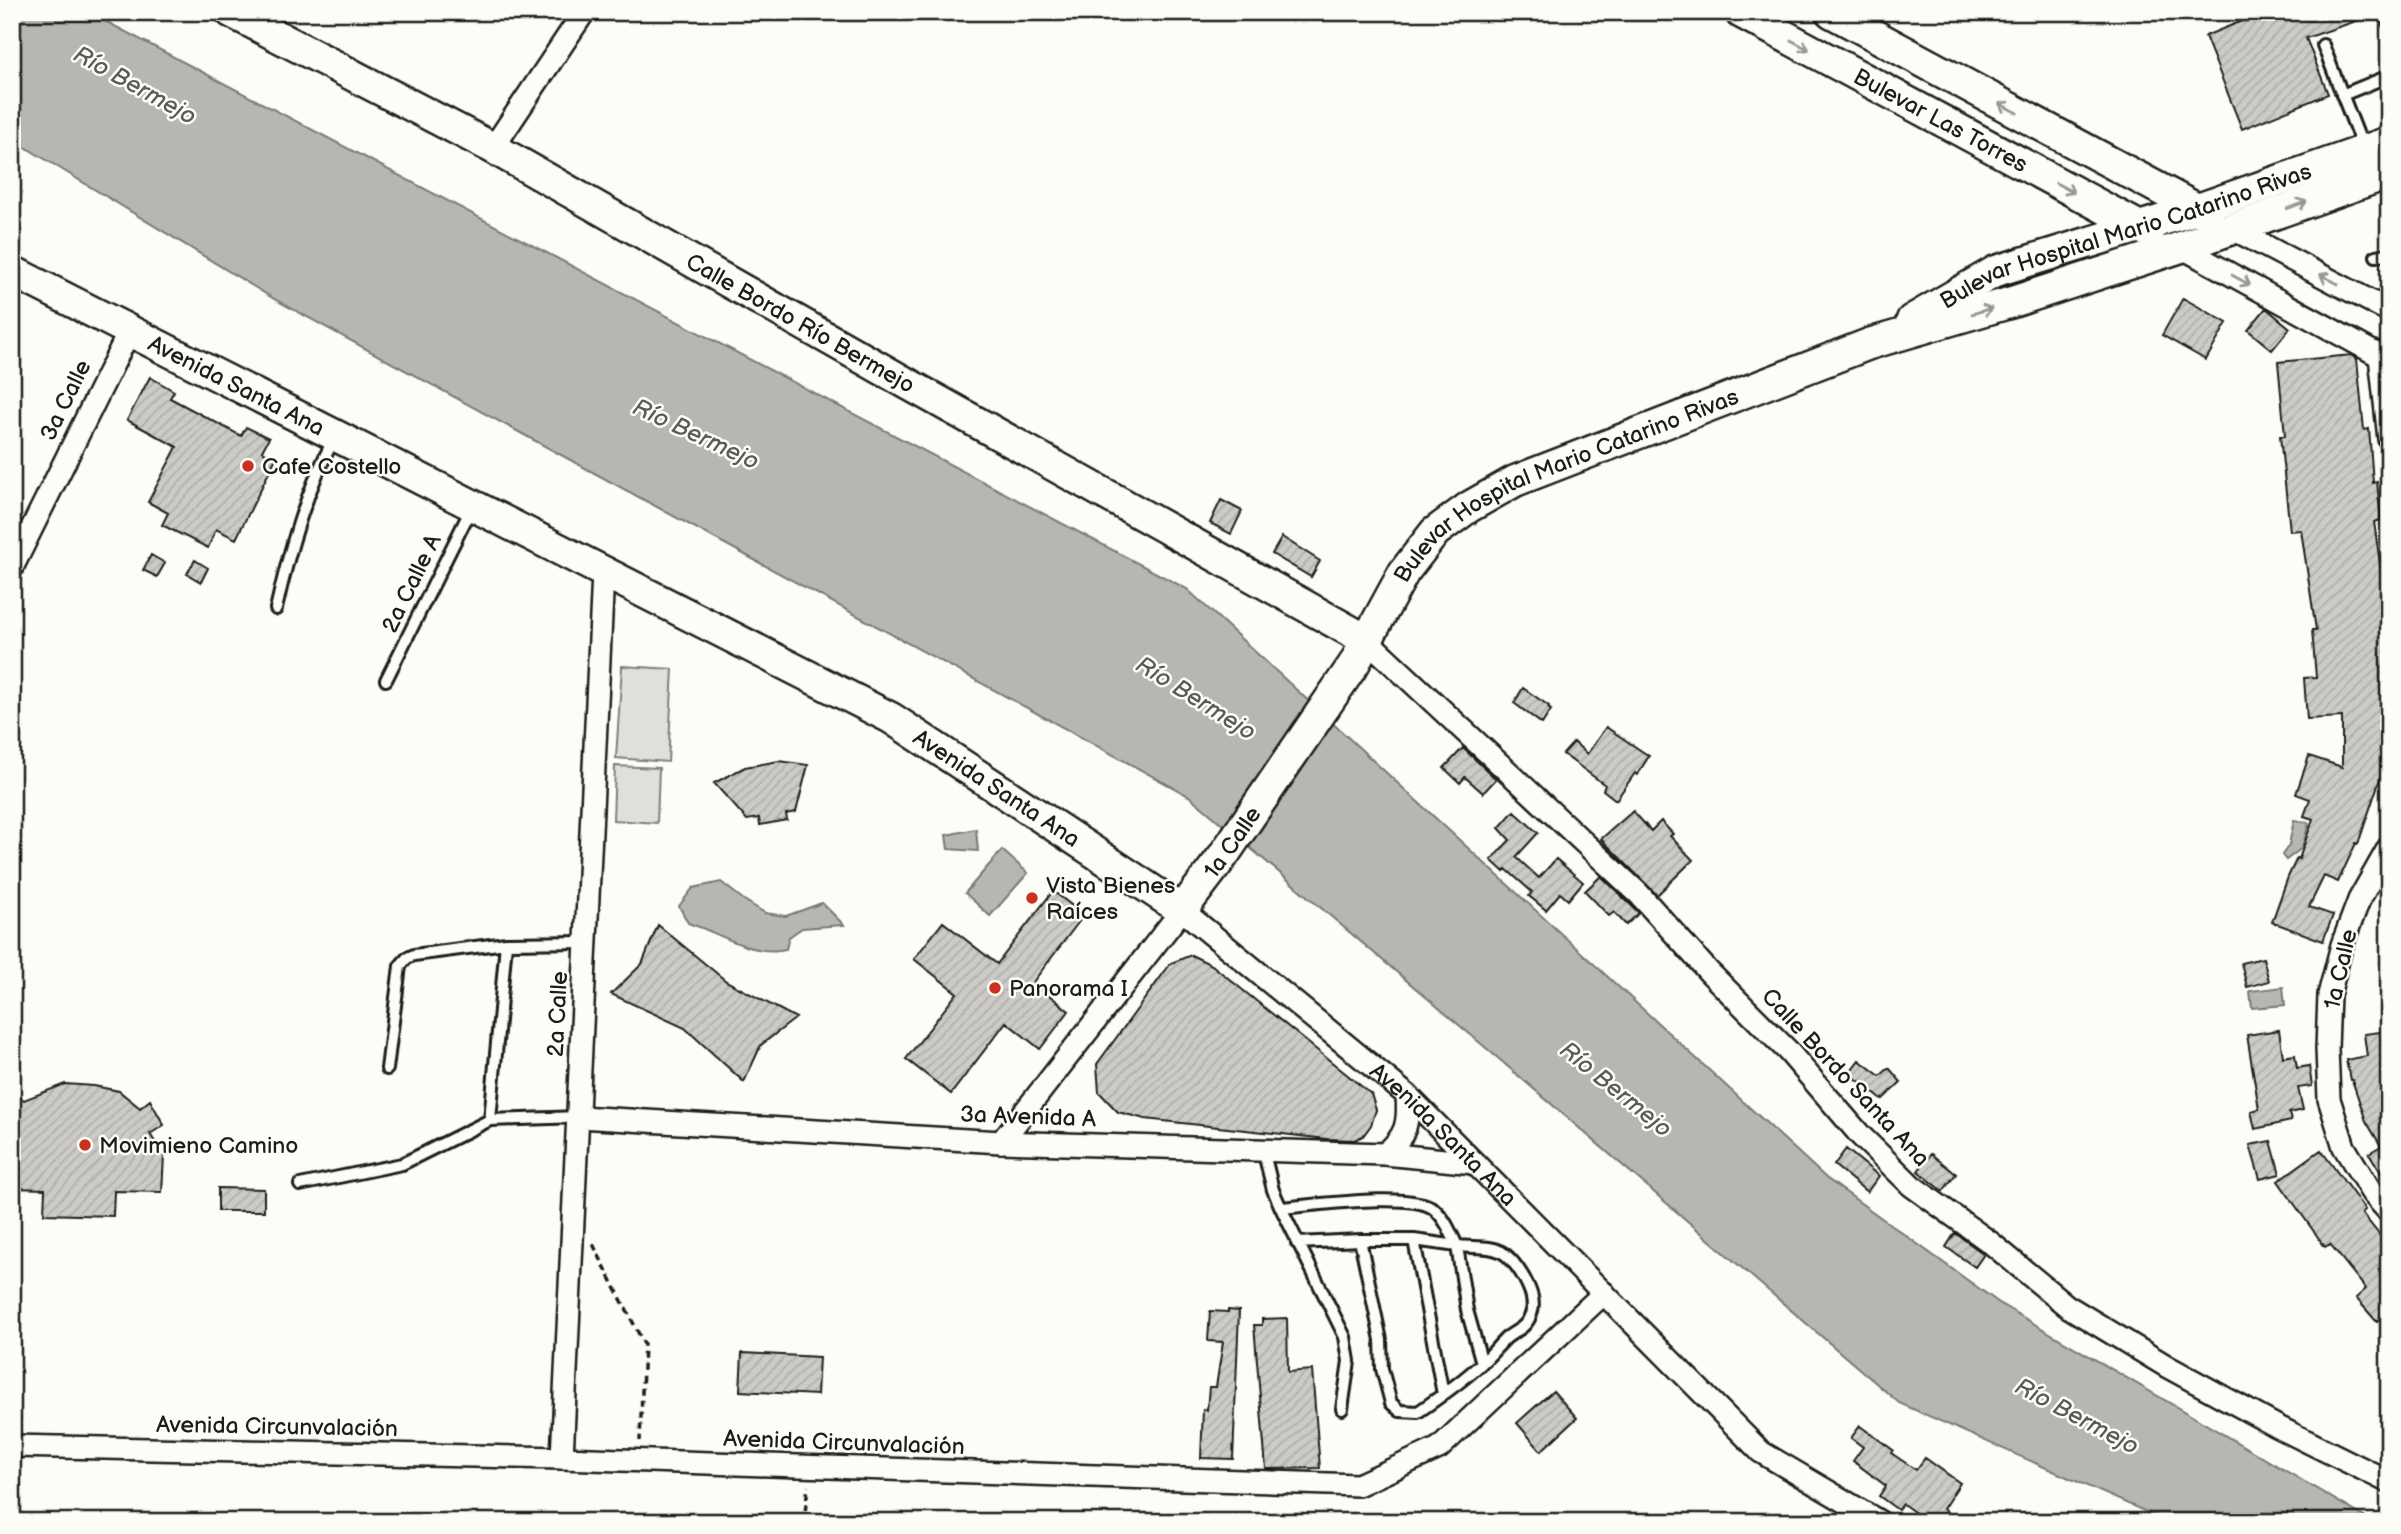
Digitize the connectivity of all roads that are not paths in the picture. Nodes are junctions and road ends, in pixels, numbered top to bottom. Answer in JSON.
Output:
{"nodes":[{"id":1,"x":231,"y":12,"type":"edge"},
{"id":2,"x":584,"y":12,"type":"edge"},
{"id":3,"x":1740,"y":12,"type":"edge"},
{"id":4,"x":1831,"y":12,"type":"edge"},
{"id":5,"x":2323,"y":46,"type":"dead end"},
{"id":6,"x":2389,"y":76,"type":"edge"},
{"id":7,"x":2342,"y":95,"type":"junction"},
{"id":8,"x":2376,"y":146,"type":"edge"},
{"id":9,"x":493,"y":148,"type":"junction"},
{"id":10,"x":2389,"y":173,"type":"edge"},
{"id":11,"x":2198,"y":209,"type":"junction"},
{"id":12,"x":2139,"y":228,"type":"junction"},
{"id":13,"x":2233,"y":229,"type":"junction"},
{"id":14,"x":2181,"y":247,"type":"junction"},
{"id":15,"x":2389,"y":253,"type":"edge"},
{"id":16,"x":2376,"y":256,"type":"dead end"},
{"id":17,"x":12,"y":271,"type":"edge"},
{"id":18,"x":2389,"y":311,"type":"edge"},
{"id":19,"x":129,"y":332,"type":"junction"},
{"id":20,"x":1869,"y":344,"type":"junction"},
{"id":21,"x":2384,"y":358,"type":"edge"},
{"id":22,"x":337,"y":435,"type":"junction"},
{"id":23,"x":2389,"y":439,"type":"edge"},
{"id":24,"x":473,"y":505,"type":"junction"},
{"id":25,"x":12,"y":568,"type":"edge"},
{"id":26,"x":603,"y":573,"type":"junction"},
{"id":27,"x":276,"y":609,"type":"dead end"},
{"id":28,"x":1368,"y":641,"type":"junction"},
{"id":29,"x":386,"y":680,"type":"dead end"},
{"id":30,"x":1328,"y":702,"type":"joint"},
{"id":31,"x":2389,"y":847,"type":"edge"},
{"id":32,"x":1182,"y":910,"type":"junction"},
{"id":33,"x":587,"y":942,"type":"junction"},
{"id":34,"x":506,"y":943,"type":"junction"},
{"id":35,"x":387,"y":1069,"type":"dead end"},
{"id":36,"x":1407,"y":1095,"type":"junction"},
{"id":37,"x":579,"y":1117,"type":"junction"},
{"id":38,"x":490,"y":1120,"type":"junction"},
{"id":39,"x":1001,"y":1142,"type":"junction"},
{"id":40,"x":1263,"y":1149,"type":"junction"},
{"id":41,"x":1385,"y":1154,"type":"junction"},
{"id":42,"x":1474,"y":1163,"type":"junction"},
{"id":43,"x":300,"y":1185,"type":"dead end"},
{"id":44,"x":1281,"y":1208,"type":"junction"},
{"id":45,"x":2389,"y":1212,"type":"edge"},
{"id":46,"x":1360,"y":1240,"type":"junction"},
{"id":47,"x":1414,"y":1240,"type":"junction"},
{"id":48,"x":1297,"y":1243,"type":"junction"},
{"id":49,"x":1457,"y":1246,"type":"junction"},
{"id":50,"x":1604,"y":1293,"type":"junction"},
{"id":51,"x":1482,"y":1363,"type":"junction"},
{"id":52,"x":1443,"y":1394,"type":"junction"},
{"id":53,"x":1342,"y":1409,"type":"dead end"},
{"id":54,"x":12,"y":1446,"type":"edge"},
{"id":55,"x":562,"y":1458,"type":"junction"},
{"id":56,"x":2389,"y":1482,"type":"edge"},
{"id":57,"x":1880,"y":1522,"type":"edge"}],
"edges":[{"from":1,"to":9,"type":"main road","name":"Calle Bordo Río Bermejo"},
{"from":2,"to":9,"type":"street"},
{"from":3,"to":12,"type":"main road","name":"Bulevar Las Torres","one_way":true},
{"from":11,"to":4,"type":"main road","name":"Bulevar Las Torres","one_way":true},
{"from":5,"to":7,"type":"lane"},
{"from":6,"to":7,"type":"lane"},
{"from":7,"to":8,"type":"lane"},
{"from":8,"to":11,"type":"main road","name":"Bulevar Hospital Mario Catarino Rivas"},
{"from":9,"to":28,"type":"main road","name":"Calle Bordo Río Bermejo"},
{"from":13,"to":10,"type":"main road","name":"Bulevar Hospital Mario Catarino Rivas","one_way":true},
{"from":11,"to":12,"type":"main road","name":"Bulevar Hospital Mario Catarino Rivas"},
{"from":11,"to":13,"type":"main road","name":"Bulevar Las Torres"},
{"from":12,"to":14,"type":"main road","name":"Bulevar Las Torres"},
{"from":12,"to":20,"type":"main road","name":"Bulevar Hospital Mario Catarino Rivas"},
{"from":13,"to":14,"type":"main road","name":"Bulevar Hospital Mario Catarino Rivas"},
{"from":18,"to":13,"type":"street","one_way":true},
{"from":20,"to":14,"type":"main road","name":"Bulevar Hospital Mario Catarino Rivas","one_way":true},
{"from":14,"to":21,"type":"street","one_way":true},
{"from":15,"to":16,"type":"lane"},
{"from":17,"to":19,"type":"main road","name":"Avenida Santa Ana"},
{"from":19,"to":22,"type":"main road","name":"Avenida Santa Ana"},
{"from":19,"to":25,"type":"street","name":"3a Calle"},
{"from":20,"to":28,"type":"main road","name":"Bulevar Hospital Mario Catarino Rivas"},
{"from":21,"to":23,"type":"street"},
{"from":22,"to":24,"type":"main road","name":"Avenida Santa Ana"},
{"from":22,"to":27,"type":"lane"},
{"from":24,"to":26,"type":"main road","name":"Avenida Santa Ana"},
{"from":24,"to":29,"type":"lane","name":"2a Calle A"},
{"from":26,"to":32,"type":"main road","name":"Avenida Santa Ana"},
{"from":26,"to":33,"type":"street","name":"2a Calle"},
{"from":28,"to":30,"type":"main road","name":"Bulevar Hospital Mario Catarino Rivas"},
{"from":28,"to":56,"type":"street","name":"Calle Bordo Santa Ana"},
{"from":30,"to":32,"type":"main road","name":"1a Calle"},
{"from":31,"to":45,"type":"street","name":"1a Calle"},
{"from":32,"to":36,"type":"street","name":"Avenida Santa Ana"},
{"from":32,"to":39,"type":"street","name":"1a Calle"},
{"from":33,"to":34,"type":"lane"},
{"from":33,"to":37,"type":"street","name":"2a Calle"},
{"from":34,"to":35,"type":"lane"},
{"from":34,"to":38,"type":"lane"},
{"from":36,"to":41,"type":"street"},
{"from":36,"to":42,"type":"street","name":"Avenida Santa Ana"},
{"from":37,"to":38,"type":"lane"},
{"from":37,"to":39,"type":"street","name":"3a Avenida A"},
{"from":37,"to":55,"type":"street","name":"2a Calle"},
{"from":38,"to":43,"type":"lane"},
{"from":39,"to":40,"type":"street","name":"3a Avenida A"},
{"from":40,"to":41,"type":"street","name":"3a Avenida A"},
{"from":40,"to":44,"type":"lane"},
{"from":41,"to":42,"type":"street","name":"3a Avenida A"},
{"from":42,"to":50,"type":"street","name":"Avenida Santa Ana"},
{"from":44,"to":48,"type":"lane"},
{"from":44,"to":49,"type":"lane"},
{"from":46,"to":47,"type":"lane"},
{"from":46,"to":48,"type":"lane"},
{"from":46,"to":52,"type":"lane"},
{"from":47,"to":49,"type":"lane"},
{"from":47,"to":52,"type":"lane"},
{"from":48,"to":53,"type":"lane"},
{"from":49,"to":51,"type":"lane"},
{"from":49,"to":51,"type":"lane"},
{"from":50,"to":55,"type":"street","name":"Avenida Circunvalación"},
{"from":50,"to":57,"type":"street","name":"Avenida Santa Ana"},
{"from":51,"to":52,"type":"lane"},
{"from":54,"to":55,"type":"street","name":"Avenida Circunvalación"}]}
